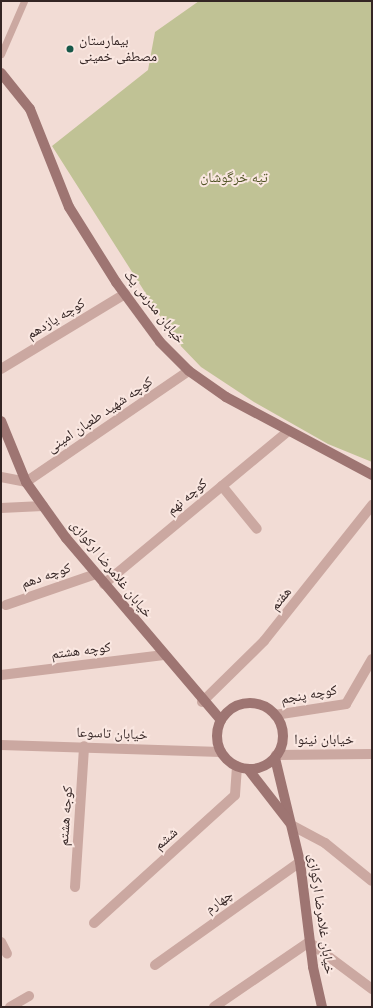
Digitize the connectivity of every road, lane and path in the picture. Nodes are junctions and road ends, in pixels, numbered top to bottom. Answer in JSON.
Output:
{"nodes":[{"id":1,"x":24,"y":1,"type":"edge"},
{"id":2,"x":1,"y":54,"type":"edge"},
{"id":3,"x":1,"y":74,"type":"edge"},
{"id":4,"x":125,"y":294,"type":"junction"},
{"id":5,"x":1,"y":369,"type":"edge"},
{"id":6,"x":189,"y":371,"type":"junction"},
{"id":7,"x":1,"y":421,"type":"edge"},
{"id":8,"x":287,"y":432,"type":"junction"},
{"id":9,"x":372,"y":476,"type":"edge"},
{"id":10,"x":1,"y":477,"type":"edge"},
{"id":11,"x":26,"y":482,"type":"junction"},
{"id":12,"x":222,"y":486,"type":"junction"},
{"id":13,"x":43,"y":506,"type":"junction"},
{"id":14,"x":372,"y":506,"type":"edge"},
{"id":15,"x":1,"y":508,"type":"edge"},
{"id":16,"x":257,"y":529,"type":"dead end"},
{"id":17,"x":96,"y":574,"type":"junction"},
{"id":18,"x":104,"y":584,"type":"junction"},
{"id":19,"x":6,"y":605,"type":"dead end"},
{"id":20,"x":164,"y":655,"type":"junction"},
{"id":21,"x":372,"y":659,"type":"edge"},
{"id":22,"x":1,"y":675,"type":"edge"},
{"id":23,"x":202,"y":702,"type":"junction"},
{"id":24,"x":275,"y":715,"type":"junction"},
{"id":25,"x":221,"y":720,"type":"junction"},
{"id":26,"x":1,"y":745,"type":"edge"},
{"id":27,"x":84,"y":746,"type":"junction"},
{"id":28,"x":221,"y":752,"type":"junction"},
{"id":29,"x":372,"y":754,"type":"edge"},
{"id":30,"x":276,"y":756,"type":"junction"},
{"id":31,"x":237,"y":766,"type":"junction"},
{"id":32,"x":248,"y":769,"type":"junction"},
{"id":33,"x":293,"y":826,"type":"junction"},
{"id":34,"x":300,"y":862,"type":"junction"},
{"id":35,"x":372,"y":881,"type":"edge"},
{"id":36,"x":75,"y":887,"type":"dead end"},
{"id":37,"x":94,"y":923,"type":"dead end"},
{"id":38,"x":1,"y":942,"type":"edge"},
{"id":39,"x":309,"y":942,"type":"junction"},
{"id":40,"x":7,"y":954,"type":"dead end"},
{"id":41,"x":155,"y":964,"type":"dead end"},
{"id":42,"x":372,"y":989,"type":"edge"},
{"id":43,"x":29,"y":996,"type":"dead end"},
{"id":44,"x":10,"y":1007,"type":"edge"},
{"id":45,"x":214,"y":1007,"type":"edge"},
{"id":46,"x":322,"y":1007,"type":"edge"}],
"edges":[{"from":1,"to":2,"type":"lane"},
{"from":3,"to":4,"type":"street","name":"خیابان مدرس یک"},
{"from":4,"to":5,"type":"street","name":"کوچه یازدهم"},
{"from":4,"to":6,"type":"street","name":"خیابان مدرس یک"},
{"from":6,"to":8,"type":"street","name":"خیابان مدرس یک"},
{"from":6,"to":11,"type":"street","name":"کوچه شهید طعبان امینی"},
{"from":7,"to":11,"type":"street","name":"خیابان غلامرضا ارکوازی"},
{"from":8,"to":9,"type":"street","name":"خیابان مدرس یک"},
{"from":8,"to":12,"type":"street","name":"کوچه نهم"},
{"from":10,"to":11,"type":"street"},
{"from":11,"to":13,"type":"street","name":"خیابان غلامرضا ارکوازی"},
{"from":12,"to":16,"type":"street"},
{"from":12,"to":18,"type":"street","name":"کوچه نهم"},
{"from":13,"to":15,"type":"street"},
{"from":13,"to":17,"type":"street","name":"خیابان غلامرضا ارکوازی"},
{"from":14,"to":23,"type":"street","name":"هفتم"},
{"from":17,"to":18,"type":"street","name":"خیابان غلامرضا ارکوازی"},
{"from":17,"to":19,"type":"street","name":"کوچه دهم"},
{"from":18,"to":20,"type":"street","name":"خیابان غلامرضا ارکوازی"},
{"from":20,"to":22,"type":"street","name":"کوچه هشتم"},
{"from":20,"to":23,"type":"street","name":"خیابان غلامرضا ارکوازی"},
{"from":21,"to":24,"type":"street","name":"کوچه پنجم"},
{"from":23,"to":25,"type":"street","name":"خیابان غلامرضا ارکوازی"},
{"from":24,"to":25,"type":"street"},
{"from":24,"to":30,"type":"street"},
{"from":25,"to":28,"type":"street"},
{"from":26,"to":27,"type":"street","name":"خیابان تاسوعا"},
{"from":27,"to":28,"type":"street","name":"خیابان تاسوعا"},
{"from":27,"to":36,"type":"street","name":"کوجه هشتم"},
{"from":28,"to":31,"type":"street"},
{"from":29,"to":30,"type":"street","name":"خیابان نینوا"},
{"from":30,"to":32,"type":"street"},
{"from":30,"to":33,"type":"street","name":"خیابان غلامرضا ارکوازی"},
{"from":31,"to":32,"type":"street"},
{"from":31,"to":37,"type":"street","name":"ششم"},
{"from":32,"to":33,"type":"street","name":"خیابان غلامرضا ارکوازی"},
{"from":33,"to":34,"type":"street","name":"خیابان غلامرضا ارکوازی"},
{"from":33,"to":35,"type":"street"},
{"from":34,"to":39,"type":"street","name":"خیابان غلامرضا ارکوازی"},
{"from":34,"to":41,"type":"street","name":"چهارم"},
{"from":38,"to":40,"type":"street"},
{"from":39,"to":42,"type":"street"},
{"from":39,"to":45,"type":"street"},
{"from":39,"to":46,"type":"street","name":"خیابان غلامرضا ارکوازی"},
{"from":43,"to":44,"type":"street"}]}
